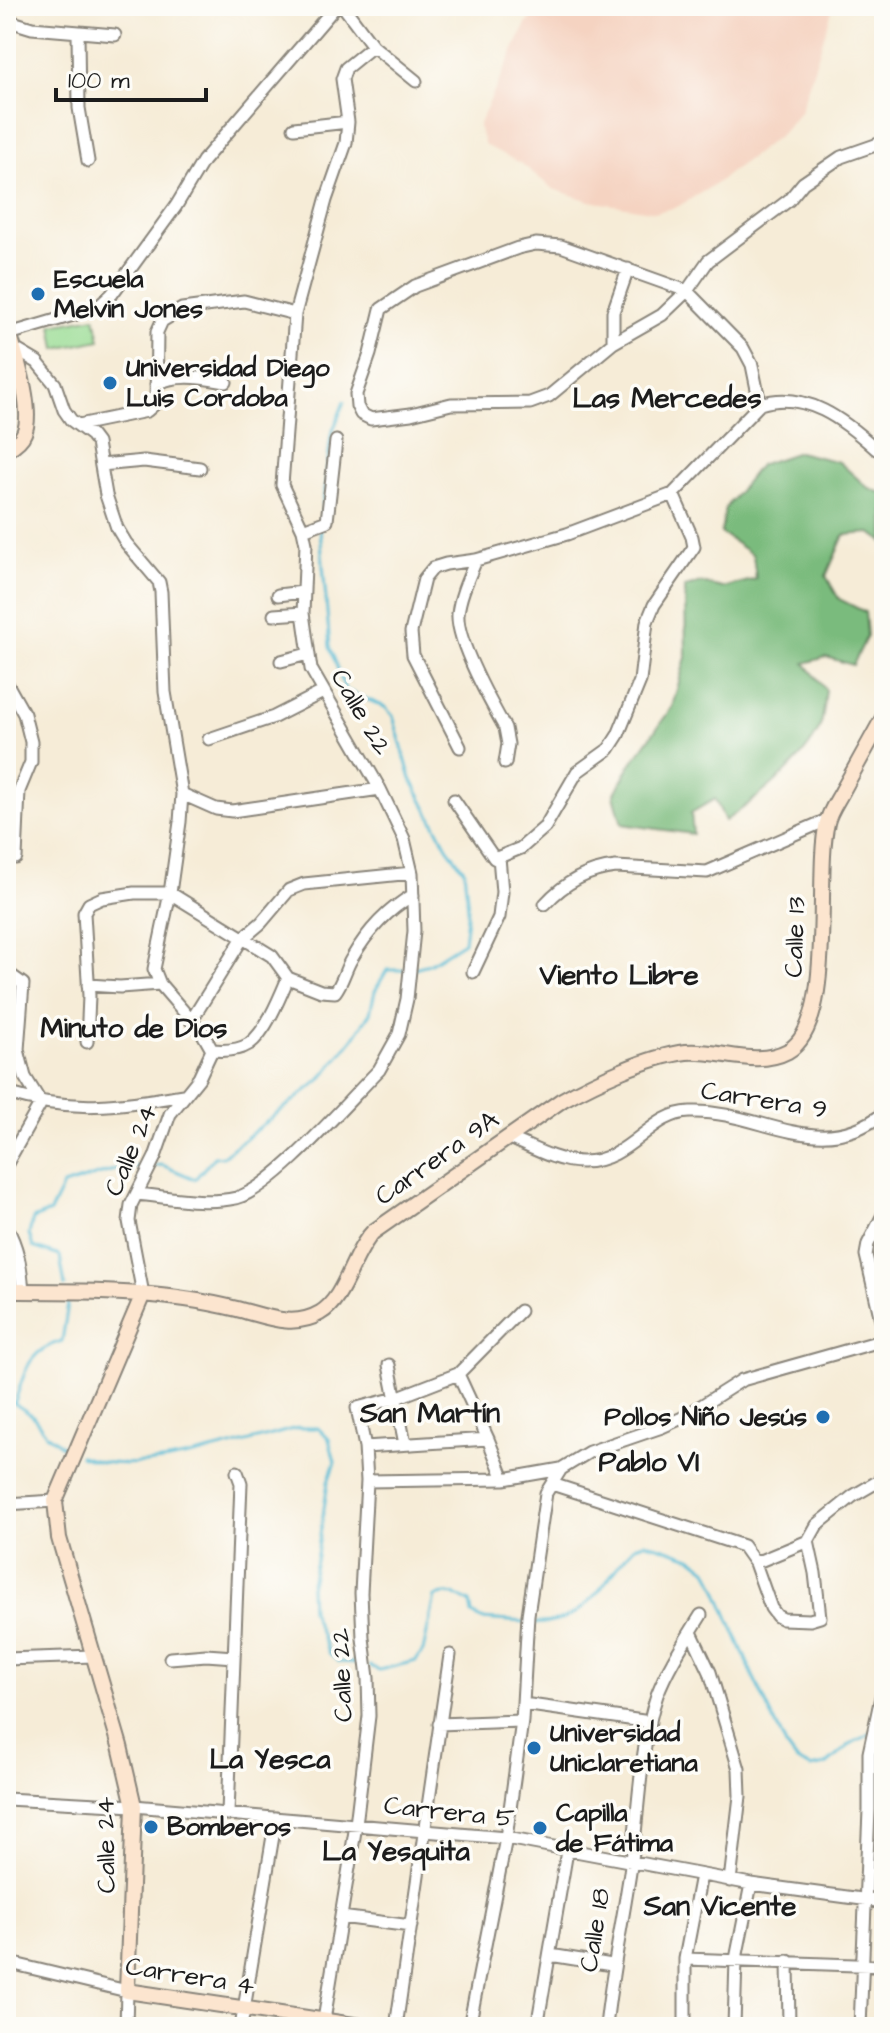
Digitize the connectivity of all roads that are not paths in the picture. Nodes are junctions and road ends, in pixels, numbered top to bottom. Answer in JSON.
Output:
{"nodes":[{"id":1,"x":336,"y":6,"type":"edge"},
{"id":2,"x":343,"y":6,"type":"edge"},
{"id":3,"x":6,"y":20,"type":"edge"},
{"id":4,"x":78,"y":34,"type":"junction"},
{"id":5,"x":115,"y":35,"type":"dead end"},
{"id":6,"x":373,"y":46,"type":"junction"},
{"id":7,"x":416,"y":81,"type":"dead end"},
{"id":8,"x":348,"y":122,"type":"junction"},
{"id":9,"x":294,"y":128,"type":"dead end"},
{"id":10,"x":884,"y":142,"type":"edge"},
{"id":11,"x":88,"y":161,"type":"dead end"},
{"id":12,"x":628,"y":269,"type":"junction"},
{"id":13,"x":687,"y":291,"type":"junction"},
{"id":14,"x":295,"y":314,"type":"junction"},
{"id":15,"x":8,"y":328,"type":"edge"},
{"id":16,"x":613,"y":343,"type":"junction"},
{"id":17,"x":15,"y":349,"type":"junction"},
{"id":18,"x":226,"y":382,"type":"dead end"},
{"id":19,"x":156,"y":384,"type":"junction"},
{"id":20,"x":760,"y":404,"type":"junction"},
{"id":21,"x":79,"y":425,"type":"junction"},
{"id":22,"x":336,"y":441,"type":"dead end"},
{"id":23,"x":6,"y":450,"type":"edge"},
{"id":24,"x":884,"y":452,"type":"edge"},
{"id":25,"x":101,"y":465,"type":"junction"},
{"id":26,"x":200,"y":468,"type":"dead end"},
{"id":27,"x":673,"y":494,"type":"junction"},
{"id":28,"x":303,"y":530,"type":"junction"},
{"id":29,"x":476,"y":560,"type":"junction"},
{"id":30,"x":303,"y":592,"type":"junction"},
{"id":31,"x":278,"y":595,"type":"dead end"},
{"id":32,"x":303,"y":613,"type":"junction"},
{"id":33,"x":274,"y":615,"type":"dead end"},
{"id":34,"x":308,"y":654,"type":"junction"},
{"id":35,"x":281,"y":661,"type":"dead end"},
{"id":36,"x":6,"y":682,"type":"edge"},
{"id":37,"x":323,"y":692,"type":"junction"},
{"id":38,"x":884,"y":716,"type":"edge"},
{"id":39,"x":209,"y":739,"type":"dead end"},
{"id":40,"x":460,"y":747,"type":"dead end"},
{"id":41,"x":505,"y":763,"type":"dead end"},
{"id":42,"x":380,"y":789,"type":"junction"},
{"id":43,"x":182,"y":794,"type":"junction"},
{"id":44,"x":454,"y":800,"type":"dead end"},
{"id":45,"x":827,"y":820,"type":"junction"},
{"id":46,"x":16,"y":858,"type":"dead end"},
{"id":47,"x":498,"y":862,"type":"junction"},
{"id":48,"x":412,"y":873,"type":"junction"},
{"id":49,"x":170,"y":893,"type":"junction"},
{"id":50,"x":413,"y":895,"type":"junction"},
{"id":51,"x":545,"y":904,"type":"dead end"},
{"id":52,"x":242,"y":939,"type":"junction"},
{"id":53,"x":6,"y":972,"type":"edge"},
{"id":54,"x":473,"y":972,"type":"dead end"},
{"id":55,"x":288,"y":978,"type":"junction"},
{"id":56,"x":160,"y":984,"type":"junction"},
{"id":57,"x":88,"y":985,"type":"junction"},
{"id":58,"x":191,"y":1021,"type":"junction"},
{"id":59,"x":87,"y":1042,"type":"dead end"},
{"id":60,"x":212,"y":1050,"type":"junction"},
{"id":61,"x":790,"y":1050,"type":"joint"},
{"id":62,"x":6,"y":1093,"type":"edge"},
{"id":63,"x":183,"y":1095,"type":"junction"},
{"id":64,"x":41,"y":1103,"type":"junction"},
{"id":65,"x":882,"y":1119,"type":"edge"},
{"id":66,"x":507,"y":1137,"type":"junction"},
{"id":67,"x":6,"y":1165,"type":"edge"},
{"id":68,"x":137,"y":1194,"type":"junction"},
{"id":69,"x":884,"y":1213,"type":"edge"},
{"id":70,"x":6,"y":1226,"type":"edge"},
{"id":71,"x":6,"y":1291,"type":"edge"},
{"id":72,"x":23,"y":1291,"type":"junction"},
{"id":73,"x":143,"y":1294,"type":"junction"},
{"id":74,"x":520,"y":1311,"type":"dead end"},
{"id":75,"x":884,"y":1333,"type":"edge"},
{"id":76,"x":884,"y":1340,"type":"edge"},
{"id":77,"x":389,"y":1365,"type":"dead end"},
{"id":78,"x":458,"y":1374,"type":"junction"},
{"id":79,"x":396,"y":1398,"type":"junction"},
{"id":80,"x":488,"y":1439,"type":"junction"},
{"id":81,"x":405,"y":1444,"type":"junction"},
{"id":82,"x":365,"y":1447,"type":"junction"},
{"id":83,"x":561,"y":1469,"type":"junction"},
{"id":84,"x":237,"y":1472,"type":"dead end"},
{"id":85,"x":884,"y":1478,"type":"edge"},
{"id":86,"x":504,"y":1479,"type":"junction"},
{"id":87,"x":367,"y":1481,"type":"junction"},
{"id":88,"x":552,"y":1484,"type":"junction"},
{"id":89,"x":55,"y":1501,"type":"junction"},
{"id":90,"x":6,"y":1504,"type":"edge"},
{"id":91,"x":808,"y":1541,"type":"junction"},
{"id":92,"x":755,"y":1563,"type":"junction"},
{"id":93,"x":701,"y":1615,"type":"dead end"},
{"id":94,"x":691,"y":1632,"type":"junction"},
{"id":95,"x":450,"y":1655,"type":"dead end"},
{"id":96,"x":94,"y":1656,"type":"junction"},
{"id":97,"x":234,"y":1657,"type":"junction"},
{"id":98,"x":170,"y":1658,"type":"dead end"},
{"id":99,"x":6,"y":1659,"type":"edge"},
{"id":100,"x":884,"y":1683,"type":"edge"},
{"id":101,"x":523,"y":1704,"type":"junction"},
{"id":102,"x":880,"y":1712,"type":"edge"},
{"id":103,"x":522,"y":1721,"type":"junction"},
{"id":104,"x":650,"y":1722,"type":"junction"},
{"id":105,"x":439,"y":1724,"type":"junction"},
{"id":106,"x":6,"y":1799,"type":"edge"},
{"id":107,"x":134,"y":1806,"type":"junction"},
{"id":108,"x":228,"y":1813,"type":"junction"},
{"id":109,"x":276,"y":1818,"type":"junction"},
{"id":110,"x":356,"y":1825,"type":"junction"},
{"id":111,"x":424,"y":1832,"type":"junction"},
{"id":112,"x":506,"y":1838,"type":"junction"},
{"id":113,"x":567,"y":1851,"type":"junction"},
{"id":114,"x":631,"y":1862,"type":"junction"},
{"id":115,"x":701,"y":1875,"type":"junction"},
{"id":116,"x":730,"y":1881,"type":"junction"},
{"id":117,"x":751,"y":1884,"type":"junction"},
{"id":118,"x":865,"y":1900,"type":"junction"},
{"id":119,"x":884,"y":1902,"type":"edge"},
{"id":120,"x":341,"y":1917,"type":"junction"},
{"id":121,"x":411,"y":1926,"type":"junction"},
{"id":122,"x":550,"y":1955,"type":"junction"},
{"id":123,"x":685,"y":1959,"type":"junction"},
{"id":124,"x":736,"y":1959,"type":"junction"},
{"id":125,"x":788,"y":1961,"type":"junction"},
{"id":126,"x":6,"y":1962,"type":"edge"},
{"id":127,"x":612,"y":1965,"type":"junction"},
{"id":128,"x":861,"y":1965,"type":"junction"},
{"id":129,"x":884,"y":1966,"type":"edge"},
{"id":130,"x":127,"y":1991,"type":"junction"},
{"id":131,"x":245,"y":2010,"type":"junction"},
{"id":132,"x":323,"y":2024,"type":"edge"},
{"id":133,"x":126,"y":2027,"type":"edge"},
{"id":134,"x":241,"y":2027,"type":"edge"},
{"id":135,"x":367,"y":2027,"type":"edge"},
{"id":136,"x":396,"y":2027,"type":"edge"},
{"id":137,"x":469,"y":2027,"type":"edge"},
{"id":138,"x":537,"y":2027,"type":"edge"},
{"id":139,"x":606,"y":2027,"type":"edge"},
{"id":140,"x":685,"y":2027,"type":"edge"},
{"id":141,"x":734,"y":2027,"type":"edge"},
{"id":142,"x":789,"y":2027,"type":"edge"},
{"id":143,"x":860,"y":2027,"type":"edge"}],
"edges":[{"from":1,"to":15,"type":"street"},
{"from":2,"to":6,"type":"street"},
{"from":3,"to":4,"type":"street"},
{"from":4,"to":5,"type":"street"},
{"from":4,"to":11,"type":"street"},
{"from":6,"to":7,"type":"street"},
{"from":6,"to":8,"type":"street","name":"Calle 22"},
{"from":8,"to":9,"type":"street"},
{"from":8,"to":14,"type":"street","name":"Calle 22"},
{"from":10,"to":13,"type":"street"},
{"from":12,"to":13,"type":"street"},
{"from":12,"to":16,"type":"street"},
{"from":12,"to":16,"type":"street"},
{"from":13,"to":16,"type":"street"},
{"from":13,"to":20,"type":"street"},
{"from":14,"to":19,"type":"street"},
{"from":14,"to":28,"type":"street","name":"Calle 22"},
{"from":15,"to":17,"type":"main road"},
{"from":17,"to":21,"type":"street"},
{"from":17,"to":23,"type":"main road"},
{"from":18,"to":19,"type":"street"},
{"from":19,"to":21,"type":"street"},
{"from":20,"to":24,"type":"street"},
{"from":20,"to":27,"type":"street"},
{"from":21,"to":25,"type":"street"},
{"from":22,"to":28,"type":"street"},
{"from":25,"to":26,"type":"street"},
{"from":25,"to":43,"type":"street"},
{"from":27,"to":29,"type":"street"},
{"from":27,"to":47,"type":"street"},
{"from":28,"to":30,"type":"street","name":"Calle 22"},
{"from":29,"to":40,"type":"street"},
{"from":29,"to":41,"type":"street"},
{"from":30,"to":31,"type":"street"},
{"from":30,"to":32,"type":"street","name":"Calle 22"},
{"from":32,"to":33,"type":"street"},
{"from":32,"to":34,"type":"street","name":"Calle 22"},
{"from":34,"to":35,"type":"street"},
{"from":34,"to":37,"type":"street","name":"Calle 22"},
{"from":36,"to":46,"type":"street"},
{"from":37,"to":39,"type":"street"},
{"from":37,"to":42,"type":"street","name":"Calle 22"},
{"from":38,"to":45,"type":"main road"},
{"from":42,"to":43,"type":"street"},
{"from":42,"to":48,"type":"street","name":"Calle 22"},
{"from":43,"to":49,"type":"street"},
{"from":44,"to":47,"type":"street"},
{"from":45,"to":51,"type":"street"},
{"from":45,"to":61,"type":"main road","name":"Calle 13"},
{"from":47,"to":54,"type":"street"},
{"from":48,"to":50,"type":"street","name":"Calle 22"},
{"from":48,"to":52,"type":"street"},
{"from":49,"to":52,"type":"street"},
{"from":49,"to":56,"type":"street"},
{"from":49,"to":57,"type":"street"},
{"from":50,"to":55,"type":"street"},
{"from":50,"to":68,"type":"street","name":"Calle 22"},
{"from":52,"to":55,"type":"street"},
{"from":52,"to":58,"type":"street"},
{"from":53,"to":64,"type":"street"},
{"from":55,"to":60,"type":"street"},
{"from":56,"to":57,"type":"street"},
{"from":56,"to":58,"type":"street"},
{"from":57,"to":59,"type":"street"},
{"from":58,"to":60,"type":"street"},
{"from":60,"to":63,"type":"street","name":"Calle 24"},
{"from":61,"to":66,"type":"main road","name":"Carrera 9A"},
{"from":62,"to":64,"type":"street"},
{"from":63,"to":64,"type":"street"},
{"from":63,"to":68,"type":"street","name":"Calle 24"},
{"from":64,"to":67,"type":"street"},
{"from":65,"to":66,"type":"street","name":"Carrera 9"},
{"from":66,"to":73,"type":"main road","name":"Carrera 9A"},
{"from":68,"to":73,"type":"street","name":"Calle 24"},
{"from":69,"to":75,"type":"street"},
{"from":70,"to":72,"type":"street"},
{"from":71,"to":72,"type":"main road"},
{"from":72,"to":73,"type":"main road"},
{"from":73,"to":89,"type":"main road"},
{"from":74,"to":78,"type":"street"},
{"from":76,"to":83,"type":"street"},
{"from":77,"to":79,"type":"street"},
{"from":78,"to":79,"type":"street"},
{"from":78,"to":80,"type":"street"},
{"from":79,"to":81,"type":"street"},
{"from":79,"to":82,"type":"street","name":"Calle 22"},
{"from":80,"to":81,"type":"street"},
{"from":80,"to":86,"type":"street"},
{"from":81,"to":82,"type":"street"},
{"from":82,"to":87,"type":"street","name":"Calle 22"},
{"from":83,"to":86,"type":"street"},
{"from":83,"to":88,"type":"street"},
{"from":84,"to":97,"type":"street"},
{"from":85,"to":91,"type":"street"},
{"from":86,"to":87,"type":"street"},
{"from":87,"to":110,"type":"street","name":"Calle 22"},
{"from":88,"to":92,"type":"street"},
{"from":88,"to":101,"type":"street"},
{"from":89,"to":90,"type":"street"},
{"from":89,"to":96,"type":"main road","name":"Calle 24"},
{"from":91,"to":92,"type":"street"},
{"from":91,"to":92,"type":"street"},
{"from":93,"to":94,"type":"street","name":"Calle 18"},
{"from":94,"to":104,"type":"street","name":"Calle 18"},
{"from":94,"to":116,"type":"street"},
{"from":95,"to":105,"type":"street"},
{"from":96,"to":99,"type":"street"},
{"from":96,"to":107,"type":"main road","name":"Calle 24"},
{"from":97,"to":98,"type":"street"},
{"from":97,"to":108,"type":"street"},
{"from":100,"to":102,"type":"street"},
{"from":101,"to":103,"type":"street"},
{"from":101,"to":104,"type":"street"},
{"from":102,"to":118,"type":"street"},
{"from":103,"to":105,"type":"street"},
{"from":103,"to":112,"type":"street"},
{"from":104,"to":114,"type":"street","name":"Calle 18"},
{"from":105,"to":111,"type":"street"},
{"from":106,"to":107,"type":"street","name":"Carrera 5"},
{"from":107,"to":108,"type":"street","name":"Carrera 5"},
{"from":107,"to":130,"type":"main road","name":"Calle 24"},
{"from":108,"to":109,"type":"street","name":"Carrera 5"},
{"from":109,"to":110,"type":"street","name":"Carrera 5"},
{"from":109,"to":131,"type":"street"},
{"from":110,"to":111,"type":"street","name":"Carrera 5"},
{"from":110,"to":120,"type":"street","name":"Calle 22"},
{"from":111,"to":112,"type":"street","name":"Carrera 5"},
{"from":111,"to":121,"type":"street"},
{"from":112,"to":113,"type":"street","name":"Carrera 5"},
{"from":112,"to":137,"type":"street"},
{"from":113,"to":114,"type":"street","name":"Carrera 5"},
{"from":113,"to":122,"type":"street"},
{"from":114,"to":115,"type":"street","name":"Carrera 5"},
{"from":114,"to":127,"type":"street","name":"Calle 18"},
{"from":115,"to":116,"type":"street","name":"Carrera 5"},
{"from":115,"to":123,"type":"street"},
{"from":116,"to":117,"type":"street","name":"Carrera 5"},
{"from":117,"to":118,"type":"street","name":"Carrera 5"},
{"from":117,"to":124,"type":"street"},
{"from":118,"to":119,"type":"street","name":"Carrera 5"},
{"from":118,"to":128,"type":"street"},
{"from":120,"to":121,"type":"street"},
{"from":120,"to":132,"type":"street","name":"Calle 22"},
{"from":121,"to":136,"type":"street"},
{"from":122,"to":127,"type":"street"},
{"from":122,"to":138,"type":"street"},
{"from":123,"to":124,"type":"street"},
{"from":123,"to":140,"type":"street"},
{"from":124,"to":125,"type":"street"},
{"from":124,"to":141,"type":"street"},
{"from":125,"to":128,"type":"street"},
{"from":125,"to":142,"type":"street"},
{"from":126,"to":130,"type":"street","name":"Carrera 4"},
{"from":127,"to":139,"type":"street","name":"Calle 18"},
{"from":128,"to":129,"type":"street"},
{"from":128,"to":143,"type":"street"},
{"from":130,"to":131,"type":"main road","name":"Carrera 4"},
{"from":130,"to":133,"type":"street","name":"Calle 24"},
{"from":131,"to":132,"type":"main road","name":"Carrera 4"},
{"from":131,"to":134,"type":"street"},
{"from":132,"to":135,"type":"main road","name":"Carrera 4"}]}
